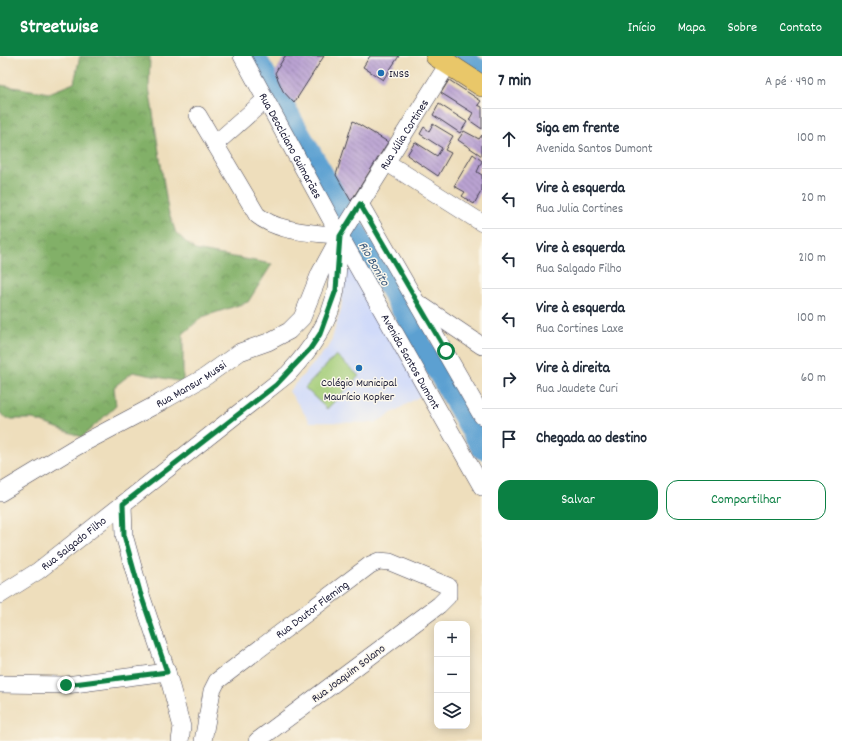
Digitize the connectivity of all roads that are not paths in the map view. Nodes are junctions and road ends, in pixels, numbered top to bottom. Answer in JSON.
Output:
{"nodes":[{"id":1,"x":242,"y":56,"type":"edge"},
{"id":2,"x":447,"y":59,"type":"edge"},
{"id":3,"x":482,"y":86,"type":"edge"},
{"id":4,"x":266,"y":100,"type":"junction"},
{"id":5,"x":198,"y":115,"type":"dead end"},
{"id":6,"x":215,"y":144,"type":"junction"},
{"id":7,"x":386,"y":162,"type":"junction"},
{"id":8,"x":360,"y":204,"type":"junction"},
{"id":9,"x":482,"y":223,"type":"edge"},
{"id":10,"x":340,"y":236,"type":"junction"},
{"id":11,"x":418,"y":302,"type":"junction"},
{"id":12,"x":460,"y":332,"type":"junction"},
{"id":13,"x":482,"y":346,"type":"edge"},
{"id":14,"x":446,"y":351,"type":"junction"},
{"id":15,"x":482,"y":416,"type":"edge"},
{"id":16,"x":482,"y":487,"type":"edge"},
{"id":17,"x":0,"y":493,"type":"edge"},
{"id":18,"x":123,"y":504,"type":"junction"},
{"id":19,"x":0,"y":595,"type":"edge"},
{"id":20,"x":439,"y":605,"type":"joint"},
{"id":21,"x":167,"y":672,"type":"junction"},
{"id":22,"x":0,"y":684,"type":"edge"},
{"id":23,"x":181,"y":734,"type":"edge"},
{"id":24,"x":199,"y":741,"type":"edge"},
{"id":25,"x":204,"y":741,"type":"edge"},
{"id":26,"x":257,"y":741,"type":"edge"}],
"edges":[{"from":1,"to":4,"type":"street","name":"Rua Deoclciano Guimarães"},
{"from":2,"to":3,"type":"main road"},
{"from":2,"to":7,"type":"street","name":"Rua Júlia Cortines"},
{"from":4,"to":6,"type":"street"},
{"from":4,"to":10,"type":"street","name":"Rua Deoclciano Guimarães"},
{"from":5,"to":6,"type":"street"},
{"from":6,"to":10,"type":"street"},
{"from":7,"to":8,"type":"street","name":"Rua Júlia Cortines"},
{"from":7,"to":9,"type":"street"},
{"from":8,"to":10,"type":"street","name":"Rua Júlia Cortines"},
{"from":8,"to":11,"type":"street"},
{"from":10,"to":16,"type":"street","name":"Avenida Santos Dumont"},
{"from":10,"to":17,"type":"street","name":"Rua Mansur Mussi"},
{"from":10,"to":18,"type":"street","name":"Rua Salgado Filho"},
{"from":11,"to":12,"type":"street"},
{"from":11,"to":14,"type":"street"},
{"from":12,"to":13,"type":"street"},
{"from":12,"to":14,"type":"street"},
{"from":14,"to":15,"type":"street"},
{"from":18,"to":19,"type":"street","name":"Rua Salgado Filho"},
{"from":18,"to":21,"type":"street"},
{"from":20,"to":25,"type":"street","name":"Rua Doutor Fleming"},
{"from":20,"to":26,"type":"street","name":"Rua Joaquim Solano"},
{"from":21,"to":22,"type":"street"},
{"from":21,"to":23,"type":"street"},
{"from":23,"to":24,"type":"street"}]}
